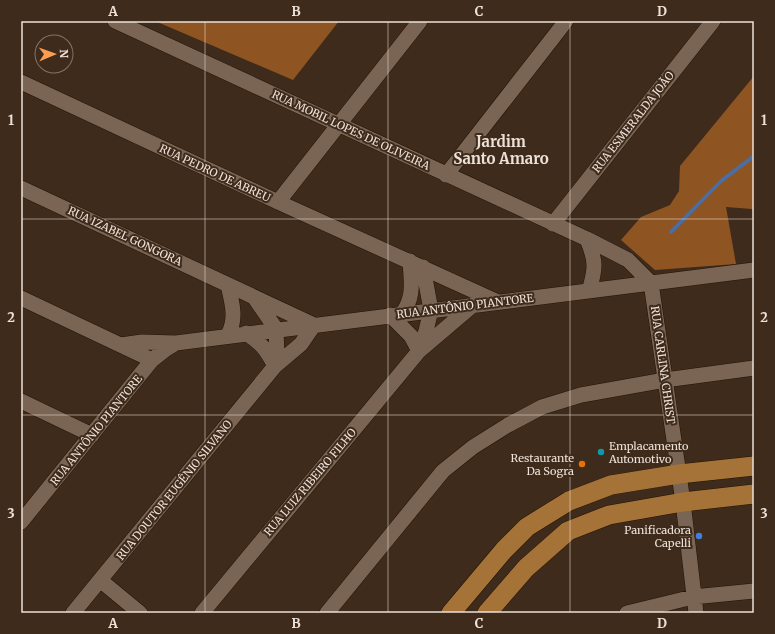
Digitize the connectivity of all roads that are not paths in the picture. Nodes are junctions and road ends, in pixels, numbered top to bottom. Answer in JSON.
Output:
{"nodes":[{"id":1,"x":115,"y":21,"type":"edge"},
{"id":2,"x":420,"y":21,"type":"edge"},
{"id":3,"x":566,"y":21,"type":"edge"},
{"id":4,"x":713,"y":21,"type":"edge"},
{"id":5,"x":21,"y":82,"type":"edge"},
{"id":6,"x":339,"y":124,"type":"junction"},
{"id":7,"x":446,"y":175,"type":"junction"},
{"id":8,"x":21,"y":188,"type":"edge"},
{"id":9,"x":278,"y":202,"type":"junction"},
{"id":10,"x":553,"y":224,"type":"junction"},
{"id":11,"x":587,"y":239,"type":"junction"},
{"id":12,"x":416,"y":264,"type":"junction"},
{"id":13,"x":754,"y":270,"type":"edge"},
{"id":14,"x":651,"y":283,"type":"junction"},
{"id":15,"x":228,"y":285,"type":"junction"},
{"id":16,"x":589,"y":291,"type":"junction"},
{"id":17,"x":254,"y":296,"type":"junction"},
{"id":18,"x":21,"y":298,"type":"edge"},
{"id":19,"x":498,"y":302,"type":"junction"},
{"id":20,"x":474,"y":305,"type":"junction"},
{"id":21,"x":431,"y":310,"type":"junction"},
{"id":22,"x":396,"y":314,"type":"junction"},
{"id":23,"x":314,"y":324,"type":"junction"},
{"id":24,"x":276,"y":329,"type":"junction"},
{"id":25,"x":246,"y":333,"type":"junction"},
{"id":26,"x":228,"y":335,"type":"junction"},
{"id":27,"x":176,"y":343,"type":"junction"},
{"id":28,"x":121,"y":345,"type":"junction"},
{"id":29,"x":419,"y":351,"type":"junction"},
{"id":30,"x":152,"y":360,"type":"junction"},
{"id":31,"x":275,"y":366,"type":"junction"},
{"id":32,"x":754,"y":368,"type":"edge"},
{"id":33,"x":665,"y":380,"type":"junction"},
{"id":34,"x":21,"y":402,"type":"edge"},
{"id":35,"x":92,"y":435,"type":"junction"},
{"id":36,"x":754,"y":466,"type":"edge"},
{"id":37,"x":679,"y":474,"type":"junction"},
{"id":38,"x":754,"y":494,"type":"edge"},
{"id":39,"x":683,"y":502,"type":"junction"},
{"id":40,"x":23,"y":516,"type":"edge"},
{"id":41,"x":100,"y":580,"type":"junction"},
{"id":42,"x":754,"y":591,"type":"edge"},
{"id":43,"x":693,"y":597,"type":"junction"},
{"id":44,"x":73,"y":613,"type":"edge"},
{"id":45,"x":140,"y":613,"type":"edge"},
{"id":46,"x":202,"y":613,"type":"edge"},
{"id":47,"x":327,"y":613,"type":"edge"},
{"id":48,"x":451,"y":613,"type":"edge"},
{"id":49,"x":487,"y":613,"type":"edge"},
{"id":50,"x":627,"y":613,"type":"edge"},
{"id":51,"x":696,"y":613,"type":"edge"}],
"edges":[{"from":1,"to":6,"type":"street","name":"RUA MOBIL LOPES DE OLIVEIRA"},
{"from":2,"to":6,"type":"street"},
{"from":3,"to":7,"type":"street"},
{"from":4,"to":10,"type":"street","name":"RUA ESMERALDA JOÃO"},
{"from":5,"to":9,"type":"street","name":"RUA PEDRO DE ABREU"},
{"from":6,"to":7,"type":"street","name":"RUA MOBIL LOPES DE OLIVEIRA"},
{"from":6,"to":9,"type":"street"},
{"from":7,"to":10,"type":"street","name":"RUA MOBIL LOPES DE OLIVEIRA"},
{"from":8,"to":15,"type":"street","name":"RUA IZABEL GONGORA"},
{"from":9,"to":12,"type":"street","name":"RUA PEDRO DE ABREU"},
{"from":10,"to":11,"type":"street","name":"RUA MOBIL LOPES DE OLIVEIRA"},
{"from":11,"to":14,"type":"street","name":"RUA MOBIL LOPES DE OLIVEIRA"},
{"from":11,"to":16,"type":"street"},
{"from":12,"to":19,"type":"street","name":"RUA PEDRO DE ABREU"},
{"from":12,"to":21,"type":"street"},
{"from":12,"to":22,"type":"street"},
{"from":13,"to":14,"type":"street","name":"RUA ANTÔNIO PIANTORE"},
{"from":14,"to":16,"type":"street","name":"RUA ANTÔNIO PIANTORE"},
{"from":14,"to":33,"type":"street","name":"RUA CARLINA CHRIST"},
{"from":15,"to":17,"type":"street","name":"RUA IZABEL GONGORA"},
{"from":15,"to":26,"type":"street"},
{"from":16,"to":19,"type":"street","name":"RUA ANTÔNIO PIANTORE"},
{"from":17,"to":23,"type":"street","name":"RUA IZABEL GONGORA"},
{"from":17,"to":24,"type":"street"},
{"from":18,"to":28,"type":"street"},
{"from":19,"to":20,"type":"street","name":"RUA ANTÔNIO PIANTORE"},
{"from":20,"to":21,"type":"street","name":"RUA ANTÔNIO PIANTORE"},
{"from":20,"to":29,"type":"street","name":"RUA LUIZ RIBEIRO FILHO"},
{"from":21,"to":22,"type":"street","name":"RUA ANTÔNIO PIANTORE"},
{"from":21,"to":29,"type":"street","name":"RUA LUIZ RIBEIRO FILHO"},
{"from":22,"to":23,"type":"street","name":"RUA ANTÔNIO PIANTORE"},
{"from":22,"to":29,"type":"street"},
{"from":23,"to":24,"type":"street","name":"RUA ANTÔNIO PIANTORE"},
{"from":23,"to":31,"type":"street","name":"RUA DOUTOR EUGÊNIO SILVANO"},
{"from":24,"to":25,"type":"street","name":"RUA ANTÔNIO PIANTORE"},
{"from":24,"to":31,"type":"street"},
{"from":25,"to":26,"type":"street","name":"RUA ANTÔNIO PIANTORE"},
{"from":25,"to":31,"type":"street"},
{"from":26,"to":27,"type":"street","name":"RUA ANTÔNIO PIANTORE"},
{"from":27,"to":28,"type":"street","name":"RUA ANTÔNIO PIANTORE"},
{"from":27,"to":30,"type":"street","name":"RUA ANTÔNIO PIANTORE"},
{"from":28,"to":30,"type":"street"},
{"from":29,"to":46,"type":"street","name":"RUA LUIZ RIBEIRO FILHO"},
{"from":30,"to":35,"type":"street","name":"RUA ANTÔNIO PIANTORE"},
{"from":31,"to":41,"type":"street","name":"RUA DOUTOR EUGÊNIO SILVANO"},
{"from":32,"to":33,"type":"street"},
{"from":33,"to":37,"type":"street","name":"RUA CARLINA CHRIST"},
{"from":33,"to":47,"type":"street"},
{"from":34,"to":35,"type":"street"},
{"from":35,"to":40,"type":"street","name":"RUA ANTÔNIO PIANTORE"},
{"from":36,"to":37,"type":"main road"},
{"from":37,"to":39,"type":"street","name":"RUA CARLINA CHRIST"},
{"from":37,"to":48,"type":"main road"},
{"from":38,"to":39,"type":"main road"},
{"from":39,"to":43,"type":"street","name":"RUA CARLINA CHRIST"},
{"from":39,"to":49,"type":"main road"},
{"from":41,"to":44,"type":"street","name":"RUA DOUTOR EUGÊNIO SILVANO"},
{"from":41,"to":45,"type":"street"},
{"from":42,"to":43,"type":"street"},
{"from":43,"to":50,"type":"street"},
{"from":43,"to":51,"type":"street","name":"RUA CARLINA CHRIST"}]}
